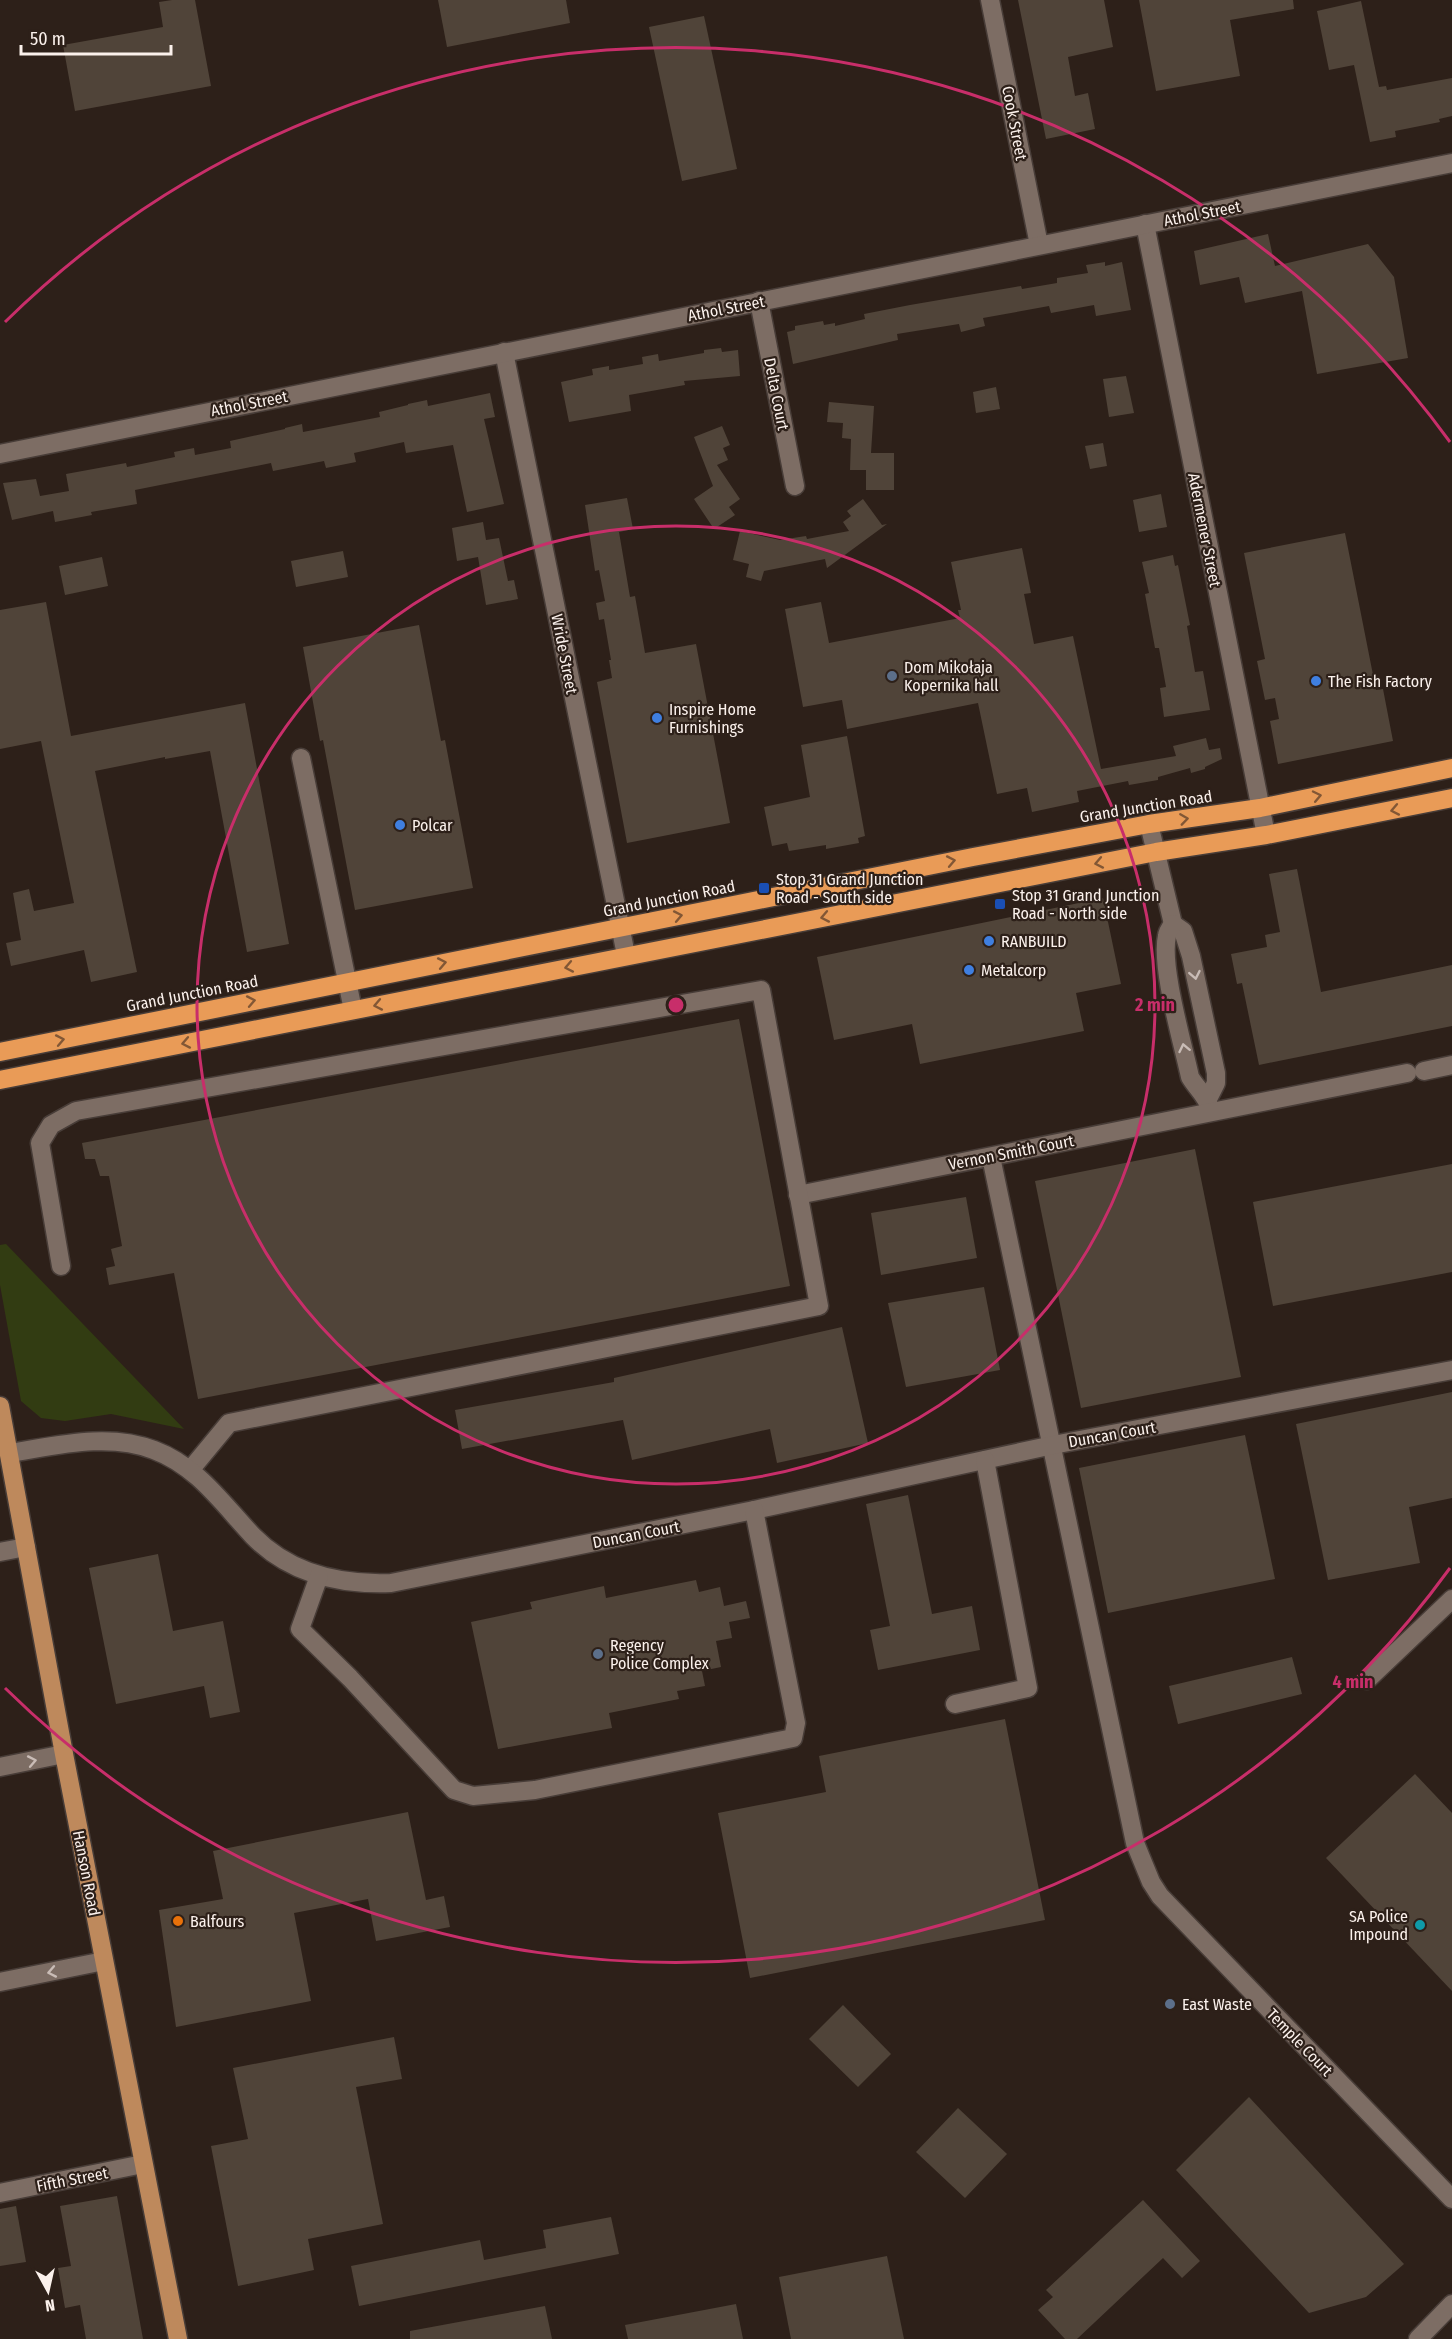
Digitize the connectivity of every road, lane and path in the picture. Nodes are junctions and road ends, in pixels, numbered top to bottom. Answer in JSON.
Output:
{"nodes":[{"id":1,"x":990,"y":0,"type":"edge"},
{"id":2,"x":1452,"y":163,"type":"edge"},
{"id":3,"x":1145,"y":224,"type":"junction"},
{"id":4,"x":1039,"y":245,"type":"junction"},
{"id":5,"x":759,"y":301,"type":"junction"},
{"id":6,"x":504,"y":352,"type":"junction"},
{"id":7,"x":0,"y":454,"type":"edge"},
{"id":8,"x":795,"y":486,"type":"dead end"},
{"id":9,"x":301,"y":758,"type":"dead end"},
{"id":10,"x":1452,"y":768,"type":"edge"},
{"id":11,"x":1452,"y":798,"type":"edge"},
{"id":12,"x":1260,"y":808,"type":"junction"},
{"id":13,"x":1149,"y":824,"type":"junction"},
{"id":14,"x":1266,"y":835,"type":"junction"},
{"id":15,"x":1156,"y":852,"type":"junction"},
{"id":16,"x":1173,"y":924,"type":"junction"},
{"id":17,"x":620,"y":927,"type":"junction"},
{"id":18,"x":626,"y":955,"type":"junction"},
{"id":19,"x":347,"y":982,"type":"junction"},
{"id":20,"x":353,"y":1010,"type":"junction"},
{"id":21,"x":1,"y":1051,"type":"edge"},
{"id":22,"x":1452,"y":1065,"type":"edge"},
{"id":23,"x":43,"y":1072,"type":"junction"},
{"id":24,"x":0,"y":1080,"type":"edge"},
{"id":25,"x":0,"y":1093,"type":"edge"},
{"id":26,"x":1209,"y":1105,"type":"junction"},
{"id":27,"x":991,"y":1156,"type":"junction"},
{"id":28,"x":798,"y":1195,"type":"junction"},
{"id":29,"x":61,"y":1266,"type":"dead end"},
{"id":30,"x":1452,"y":1370,"type":"edge"},
{"id":31,"x":0,"y":1406,"type":"edge"},
{"id":32,"x":1053,"y":1445,"type":"junction"},
{"id":33,"x":9,"y":1452,"type":"junction"},
{"id":34,"x":985,"y":1460,"type":"junction"},
{"id":35,"x":191,"y":1470,"type":"junction"},
{"id":36,"x":754,"y":1510,"type":"junction"},
{"id":37,"x":26,"y":1547,"type":"junction"},
{"id":38,"x":0,"y":1552,"type":"edge"},
{"id":39,"x":319,"y":1576,"type":"junction"},
{"id":40,"x":1452,"y":1599,"type":"edge"},
{"id":41,"x":1367,"y":1680,"type":"dead end"},
{"id":42,"x":955,"y":1704,"type":"dead end"},
{"id":43,"x":64,"y":1755,"type":"junction"},
{"id":44,"x":0,"y":1767,"type":"edge"},
{"id":45,"x":104,"y":1961,"type":"junction"},
{"id":46,"x":0,"y":1982,"type":"edge"},
{"id":47,"x":143,"y":2164,"type":"junction"},
{"id":48,"x":0,"y":2193,"type":"edge"},
{"id":49,"x":1452,"y":2199,"type":"edge"},
{"id":50,"x":1452,"y":2304,"type":"edge"},
{"id":51,"x":178,"y":2339,"type":"edge"},
{"id":52,"x":1418,"y":2339,"type":"edge"}],
"edges":[{"from":1,"to":4,"type":"street","name":"Cook Street"},
{"from":2,"to":3,"type":"street","name":"Athol Street"},
{"from":3,"to":4,"type":"street","name":"Athol Street"},
{"from":3,"to":12,"type":"street","name":"Adermener Street"},
{"from":4,"to":5,"type":"street","name":"Athol Street"},
{"from":5,"to":6,"type":"street","name":"Athol Street"},
{"from":5,"to":8,"type":"street","name":"Delta Court"},
{"from":6,"to":7,"type":"street","name":"Athol Street"},
{"from":6,"to":17,"type":"street","name":"Wride Street"},
{"from":9,"to":19,"type":"street"},
{"from":12,"to":10,"type":"highway","name":"Grand Junction Road","one_way":true},
{"from":11,"to":14,"type":"highway","one_way":true},
{"from":13,"to":12,"type":"highway","name":"Grand Junction Road","one_way":true},
{"from":12,"to":14,"type":"street","name":"Adermener Street"},
{"from":13,"to":15,"type":"street"},
{"from":17,"to":13,"type":"highway","name":"Grand Junction Road","one_way":true},
{"from":14,"to":15,"type":"highway"},
{"from":15,"to":16,"type":"street"},
{"from":15,"to":18,"type":"highway","one_way":true},
{"from":26,"to":16,"type":"street","one_way":true},
{"from":16,"to":26,"type":"street","one_way":true},
{"from":17,"to":18,"type":"street","name":"Wride Street"},
{"from":19,"to":17,"type":"highway","name":"Grand Junction Road","one_way":true},
{"from":18,"to":20,"type":"highway","one_way":true},
{"from":19,"to":20,"type":"street"},
{"from":21,"to":19,"type":"highway","name":"Grand Junction Road","one_way":true},
{"from":20,"to":23,"type":"highway","one_way":true},
{"from":22,"to":26,"type":"street","name":"Vernon Smith Court"},
{"from":23,"to":24,"type":"highway"},
{"from":23,"to":25,"type":"highway"},
{"from":26,"to":27,"type":"street","name":"Vernon Smith Court"},
{"from":27,"to":28,"type":"street","name":"Vernon Smith Court"},
{"from":27,"to":32,"type":"street","name":"Temple Court"},
{"from":28,"to":29,"type":"street"},
{"from":28,"to":35,"type":"street"},
{"from":30,"to":32,"type":"street","name":"Duncan Court"},
{"from":31,"to":33,"type":"main road","name":"Hanson Road"},
{"from":32,"to":34,"type":"street","name":"Duncan Court"},
{"from":32,"to":49,"type":"street","name":"Temple Court"},
{"from":33,"to":35,"type":"street","name":"Duncan Court"},
{"from":33,"to":37,"type":"main road","name":"Hanson Road"},
{"from":34,"to":36,"type":"street","name":"Duncan Court"},
{"from":34,"to":42,"type":"street"},
{"from":35,"to":39,"type":"street","name":"Duncan Court"},
{"from":36,"to":39,"type":"street","name":"Duncan Court"},
{"from":36,"to":39,"type":"street"},
{"from":37,"to":38,"type":"street"},
{"from":37,"to":43,"type":"main road","name":"Hanson Road"},
{"from":40,"to":41,"type":"street"},
{"from":44,"to":43,"type":"street","one_way":true},
{"from":43,"to":45,"type":"main road","name":"Hanson Road"},
{"from":45,"to":46,"type":"street","one_way":true},
{"from":45,"to":47,"type":"main road","name":"Hanson Road"},
{"from":47,"to":48,"type":"street","name":"Fifth Street"},
{"from":47,"to":51,"type":"main road","name":"Hanson Road"},
{"from":50,"to":52,"type":"street"}]}
